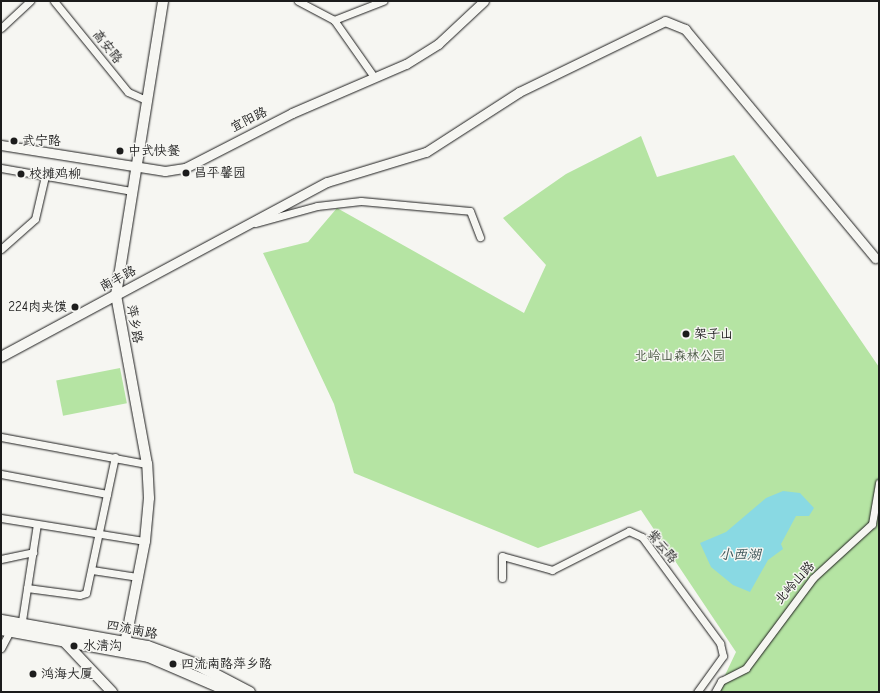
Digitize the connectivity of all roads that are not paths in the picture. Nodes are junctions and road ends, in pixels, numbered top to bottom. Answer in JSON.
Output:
{"nodes":[{"id":1,"x":30,"y":1,"type":"edge"},
{"id":2,"x":54,"y":1,"type":"edge"},
{"id":3,"x":163,"y":1,"type":"edge"},
{"id":4,"x":298,"y":1,"type":"edge"},
{"id":5,"x":383,"y":1,"type":"edge"},
{"id":6,"x":484,"y":1,"type":"edge"},
{"id":7,"x":334,"y":20,"type":"junction"},
{"id":8,"x":1,"y":28,"type":"edge"},
{"id":9,"x":374,"y":77,"type":"junction"},
{"id":10,"x":146,"y":100,"type":"junction"},
{"id":11,"x":1,"y":145,"type":"edge"},
{"id":12,"x":135,"y":167,"type":"junction"},
{"id":13,"x":1,"y":168,"type":"edge"},
{"id":14,"x":45,"y":176,"type":"junction"},
{"id":15,"x":131,"y":191,"type":"junction"},
{"id":16,"x":249,"y":225,"type":"junction"},
{"id":17,"x":480,"y":237,"type":"dead end"},
{"id":18,"x":1,"y":249,"type":"edge"},
{"id":19,"x":875,"y":258,"type":"dead end"},
{"id":20,"x":116,"y":295,"type":"junction"},
{"id":21,"x":1,"y":357,"type":"edge"},
{"id":22,"x":1,"y":437,"type":"edge"},
{"id":23,"x":115,"y":457,"type":"junction"},
{"id":24,"x":147,"y":464,"type":"junction"},
{"id":25,"x":1,"y":474,"type":"edge"},
{"id":26,"x":879,"y":482,"type":"edge"},
{"id":27,"x":107,"y":494,"type":"junction"},
{"id":28,"x":1,"y":518,"type":"edge"},
{"id":29,"x":37,"y":524,"type":"junction"},
{"id":30,"x":100,"y":532,"type":"junction"},
{"id":31,"x":145,"y":541,"type":"junction"},
{"id":32,"x":33,"y":552,"type":"junction"},
{"id":33,"x":1,"y":559,"type":"edge"},
{"id":34,"x":92,"y":570,"type":"junction"},
{"id":35,"x":138,"y":577,"type":"junction"},
{"id":36,"x":502,"y":578,"type":"dead end"},
{"id":37,"x":27,"y":588,"type":"junction"},
{"id":38,"x":1,"y":620,"type":"edge"},
{"id":39,"x":13,"y":629,"type":"edge"},
{"id":40,"x":53,"y":630,"type":"junction"},
{"id":41,"x":63,"y":640,"type":"junction"},
{"id":42,"x":125,"y":647,"type":"junction"},
{"id":43,"x":1,"y":648,"type":"edge"},
{"id":44,"x":112,"y":692,"type":"edge"},
{"id":45,"x":232,"y":692,"type":"edge"},
{"id":46,"x":249,"y":692,"type":"edge"},
{"id":47,"x":697,"y":692,"type":"edge"},
{"id":48,"x":715,"y":692,"type":"edge"}],
"edges":[{"from":1,"to":8,"type":"street"},
{"from":2,"to":10,"type":"street","name":"高安路"},
{"from":3,"to":10,"type":"main road","name":"萍乡路"},
{"from":4,"to":7,"type":"street"},
{"from":5,"to":7,"type":"street"},
{"from":6,"to":9,"type":"street","name":"宜阳路"},
{"from":7,"to":9,"type":"street"},
{"from":9,"to":12,"type":"street","name":"宜阳路"},
{"from":10,"to":12,"type":"main road","name":"萍乡路"},
{"from":11,"to":12,"type":"street","name":"宜阳路"},
{"from":12,"to":15,"type":"main road","name":"萍乡路"},
{"from":13,"to":14,"type":"street"},
{"from":14,"to":15,"type":"street"},
{"from":14,"to":18,"type":"street"},
{"from":15,"to":20,"type":"main road","name":"萍乡路"},
{"from":16,"to":17,"type":"street"},
{"from":16,"to":19,"type":"street","name":"南丰路"},
{"from":16,"to":20,"type":"street","name":"南丰路"},
{"from":20,"to":21,"type":"main road","name":"南丰路"},
{"from":20,"to":24,"type":"main road","name":"萍乡路"},
{"from":22,"to":23,"type":"street"},
{"from":23,"to":24,"type":"street"},
{"from":23,"to":27,"type":"street"},
{"from":24,"to":31,"type":"main road","name":"萍乡路"},
{"from":25,"to":27,"type":"street"},
{"from":26,"to":48,"type":"street","name":"北岭山路"},
{"from":27,"to":30,"type":"street"},
{"from":28,"to":29,"type":"street"},
{"from":29,"to":30,"type":"street"},
{"from":29,"to":32,"type":"street"},
{"from":30,"to":31,"type":"street"},
{"from":30,"to":34,"type":"street"},
{"from":31,"to":35,"type":"main road","name":"萍乡路"},
{"from":32,"to":33,"type":"street"},
{"from":32,"to":37,"type":"street"},
{"from":34,"to":35,"type":"street"},
{"from":34,"to":37,"type":"street"},
{"from":35,"to":42,"type":"main road","name":"萍乡路"},
{"from":36,"to":47,"type":"street","name":"紫云路"},
{"from":37,"to":39,"type":"street"},
{"from":38,"to":39,"type":"main road","name":"四流南路"},
{"from":39,"to":40,"type":"main road","name":"四流南路"},
{"from":39,"to":41,"type":"main road","name":"四流南路"},
{"from":39,"to":43,"type":"street"},
{"from":40,"to":41,"type":"main road"},
{"from":40,"to":42,"type":"main road","name":"四流南路"},
{"from":41,"to":42,"type":"main road","name":"四流南路"},
{"from":41,"to":44,"type":"main road"},
{"from":42,"to":45,"type":"main road","name":"四流南路"},
{"from":42,"to":46,"type":"main road","name":"四流南路"}]}
